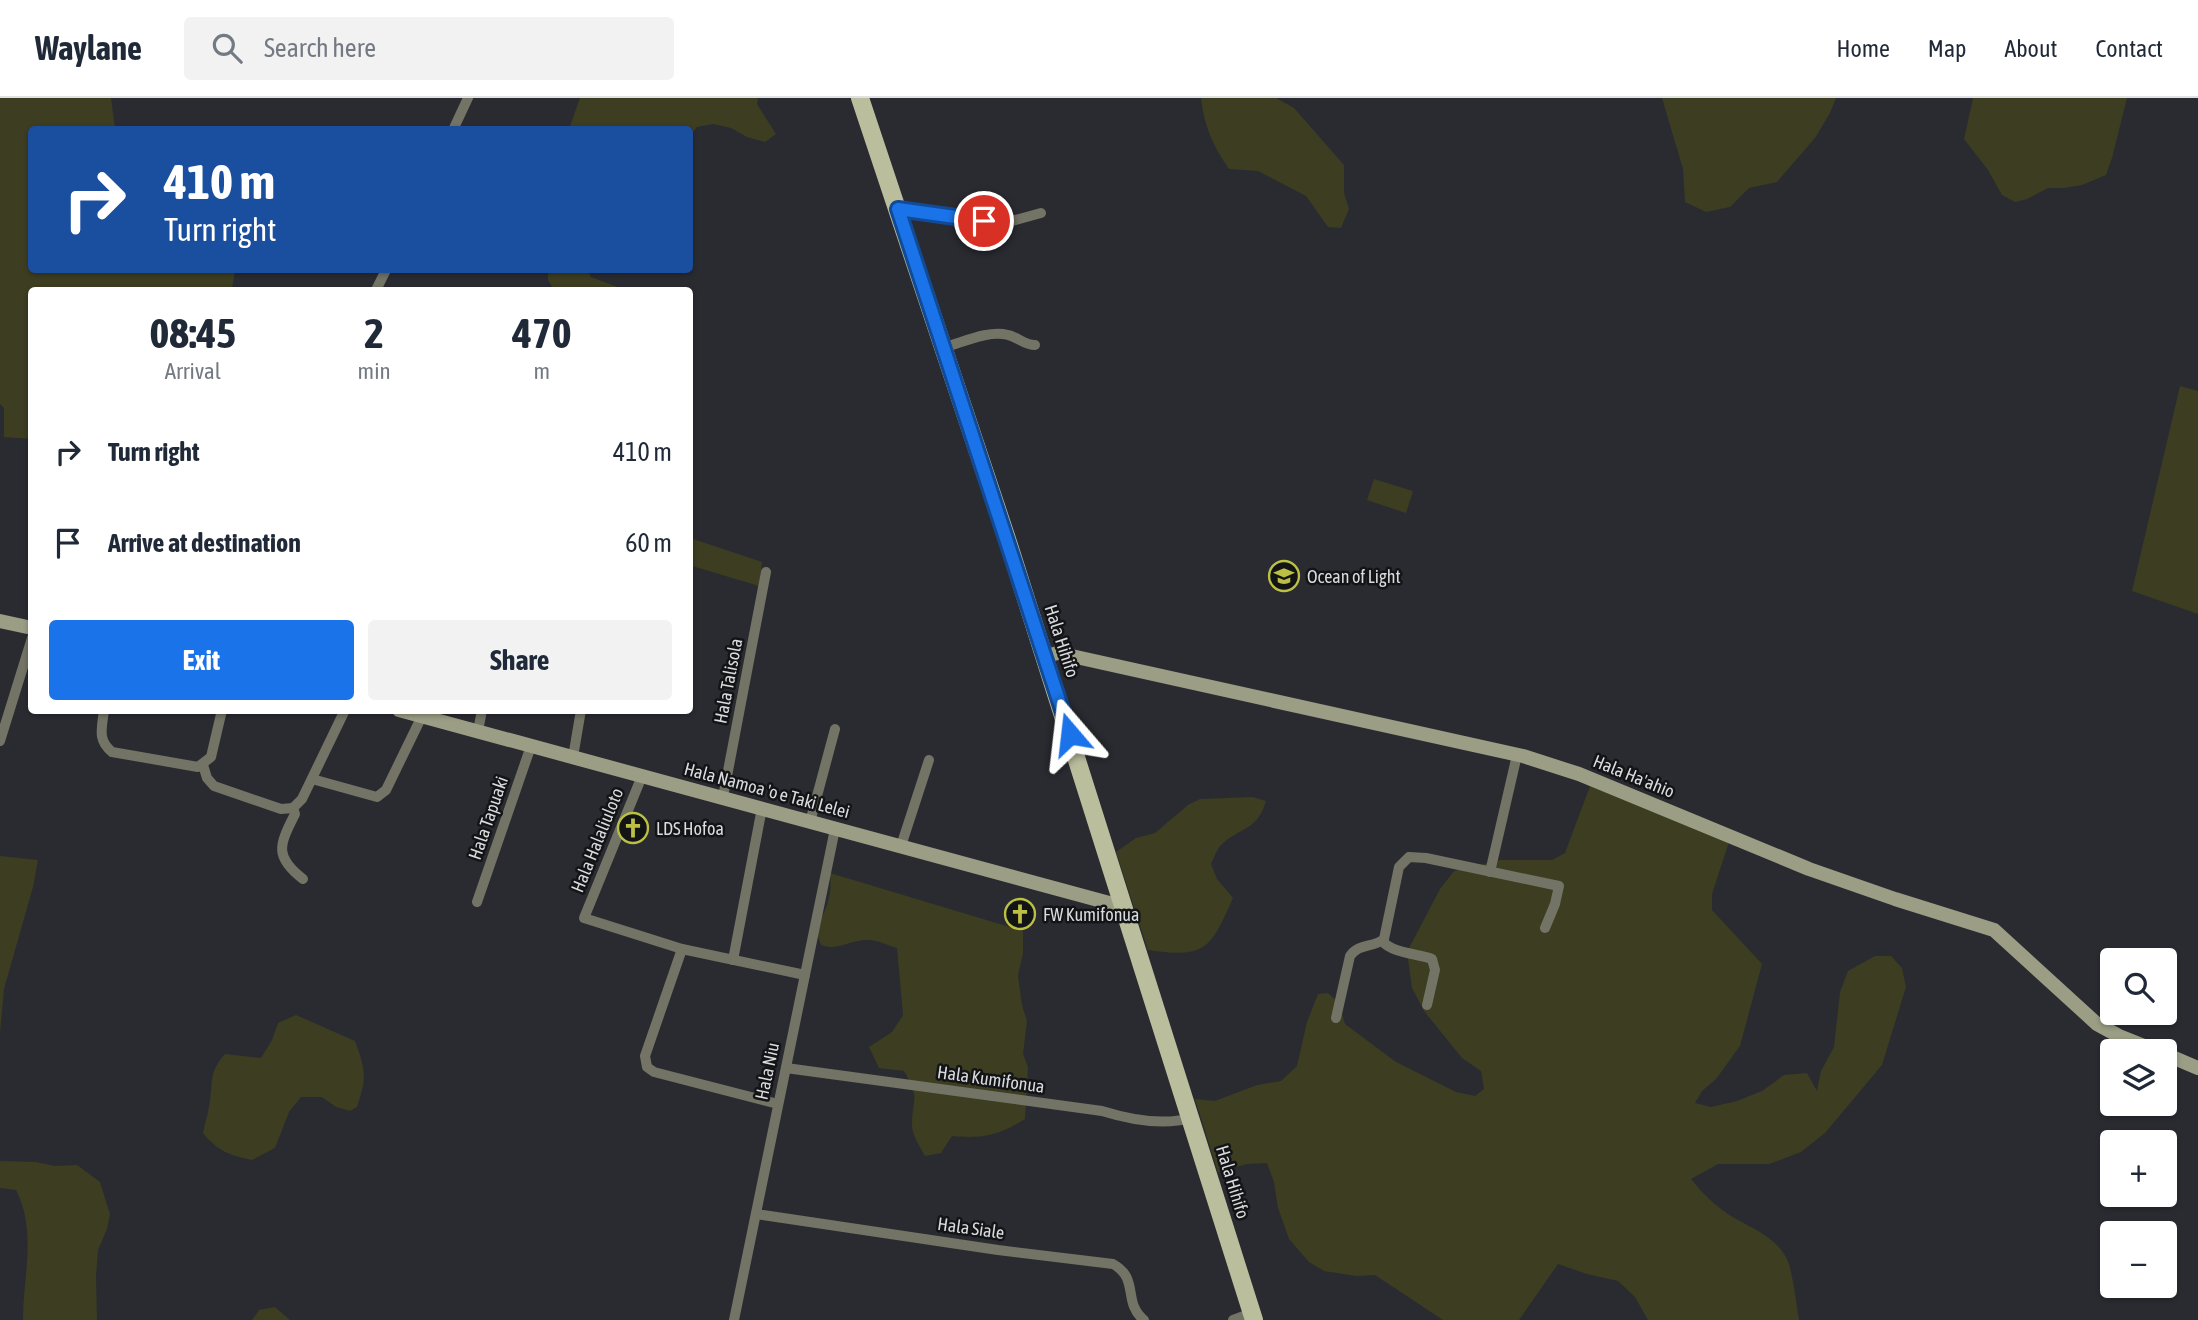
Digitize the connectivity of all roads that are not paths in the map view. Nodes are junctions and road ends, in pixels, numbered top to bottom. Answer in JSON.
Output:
{"nodes":[{"id":1,"x":468,"y":98,"type":"edge"},
{"id":2,"x":860,"y":98,"type":"edge"},
{"id":3,"x":455,"y":126,"type":"edge"},
{"id":4,"x":898,"y":209,"type":"junction"},
{"id":5,"x":1041,"y":213,"type":"dead end"},
{"id":6,"x":1035,"y":345,"type":"dead end"},
{"id":7,"x":945,"y":347,"type":"junction"},
{"id":8,"x":766,"y":572,"type":"dead end"},
{"id":9,"x":0,"y":621,"type":"edge"},
{"id":10,"x":28,"y":627,"type":"edge"},
{"id":11,"x":28,"y":651,"type":"edge"},
{"id":12,"x":1045,"y":656,"type":"junction"},
{"id":13,"x":104,"y":714,"type":"edge"},
{"id":14,"x":221,"y":714,"type":"edge"},
{"id":15,"x":343,"y":714,"type":"edge"},
{"id":16,"x":414,"y":714,"type":"edge"},
{"id":17,"x":481,"y":714,"type":"edge"},
{"id":18,"x":580,"y":714,"type":"edge"},
{"id":19,"x":422,"y":716,"type":"junction"},
{"id":20,"x":835,"y":729,"type":"dead end"},
{"id":21,"x":478,"y":731,"type":"junction"},
{"id":22,"x":0,"y":741,"type":"edge"},
{"id":23,"x":531,"y":746,"type":"junction"},
{"id":24,"x":1517,"y":755,"type":"junction"},
{"id":25,"x":573,"y":757,"type":"junction"},
{"id":26,"x":929,"y":760,"type":"dead end"},
{"id":27,"x":203,"y":765,"type":"junction"},
{"id":28,"x":642,"y":776,"type":"junction"},
{"id":29,"x":312,"y":779,"type":"junction"},
{"id":30,"x":723,"y":797,"type":"junction"},
{"id":31,"x":293,"y":808,"type":"junction"},
{"id":32,"x":762,"y":808,"type":"junction"},
{"id":33,"x":810,"y":822,"type":"junction"},
{"id":34,"x":835,"y":829,"type":"junction"},
{"id":35,"x":901,"y":846,"type":"junction"},
{"id":36,"x":1490,"y":872,"type":"junction"},
{"id":37,"x":303,"y":879,"type":"dead end"},
{"id":38,"x":477,"y":902,"type":"dead end"},
{"id":39,"x":1125,"y":907,"type":"junction"},
{"id":40,"x":1545,"y":928,"type":"dead end"},
{"id":41,"x":1382,"y":941,"type":"junction"},
{"id":42,"x":681,"y":949,"type":"junction"},
{"id":43,"x":733,"y":960,"type":"junction"},
{"id":44,"x":805,"y":975,"type":"junction"},
{"id":45,"x":1427,"y":1005,"type":"dead end"},
{"id":46,"x":1336,"y":1018,"type":"dead end"},
{"id":47,"x":2126,"y":1039,"type":"edge"},
{"id":48,"x":2177,"y":1059,"type":"edge"},
{"id":49,"x":786,"y":1068,"type":"junction"},
{"id":50,"x":2198,"y":1068,"type":"edge"},
{"id":51,"x":778,"y":1104,"type":"junction"},
{"id":52,"x":1191,"y":1118,"type":"junction"},
{"id":53,"x":756,"y":1214,"type":"junction"},
{"id":54,"x":1253,"y":1316,"type":"edge"},
{"id":55,"x":735,"y":1319,"type":"edge"},
{"id":56,"x":1144,"y":1320,"type":"edge"},
{"id":57,"x":1233,"y":1320,"type":"edge"}],
"edges":[{"from":1,"to":3,"type":"street"},
{"from":2,"to":4,"type":"main road","name":"Hala Hihifo"},
{"from":4,"to":5,"type":"street"},
{"from":4,"to":7,"type":"main road","name":"Hala Hihifo"},
{"from":6,"to":7,"type":"street"},
{"from":7,"to":12,"type":"main road","name":"Hala Hihifo"},
{"from":8,"to":30,"type":"street","name":"Hala Talisola"},
{"from":9,"to":10,"type":"street"},
{"from":11,"to":22,"type":"street"},
{"from":12,"to":24,"type":"street","name":"Hala Ha'ahio"},
{"from":12,"to":39,"type":"main road","name":"Hala Hihifo"},
{"from":13,"to":27,"type":"street"},
{"from":14,"to":27,"type":"street"},
{"from":15,"to":29,"type":"street"},
{"from":16,"to":19,"type":"street","name":"Hala Namoa 'o e Taki Lelei"},
{"from":17,"to":21,"type":"street"},
{"from":18,"to":25,"type":"street"},
{"from":19,"to":21,"type":"street","name":"Hala Namoa 'o e Taki Lelei"},
{"from":19,"to":29,"type":"street"},
{"from":20,"to":33,"type":"street"},
{"from":21,"to":23,"type":"street","name":"Hala Namoa 'o e Taki Lelei"},
{"from":23,"to":25,"type":"street","name":"Hala Namoa 'o e Taki Lelei"},
{"from":23,"to":38,"type":"street","name":"Hala Tapuaki"},
{"from":24,"to":36,"type":"street"},
{"from":24,"to":47,"type":"street","name":"Hala Ha'ahio"},
{"from":25,"to":28,"type":"street","name":"Hala Namoa 'o e Taki Lelei"},
{"from":26,"to":35,"type":"street"},
{"from":27,"to":31,"type":"street"},
{"from":28,"to":30,"type":"street","name":"Hala Namoa 'o e Taki Lelei"},
{"from":28,"to":42,"type":"street","name":"Hala Halaliuloto"},
{"from":29,"to":31,"type":"street"},
{"from":30,"to":32,"type":"street","name":"Hala Namoa 'o e Taki Lelei"},
{"from":31,"to":37,"type":"street"},
{"from":32,"to":33,"type":"street","name":"Hala Namoa 'o e Taki Lelei"},
{"from":32,"to":43,"type":"street"},
{"from":33,"to":34,"type":"street","name":"Hala Namoa 'o e Taki Lelei"},
{"from":34,"to":35,"type":"street","name":"Hala Namoa 'o e Taki Lelei"},
{"from":34,"to":44,"type":"street","name":"Hala Niu"},
{"from":35,"to":39,"type":"street","name":"Hala Namoa 'o e Taki Lelei"},
{"from":36,"to":40,"type":"street"},
{"from":36,"to":41,"type":"street"},
{"from":39,"to":52,"type":"main road","name":"Hala Hihifo"},
{"from":41,"to":45,"type":"street"},
{"from":41,"to":46,"type":"street"},
{"from":42,"to":43,"type":"street"},
{"from":42,"to":51,"type":"street"},
{"from":43,"to":44,"type":"street"},
{"from":44,"to":49,"type":"street","name":"Hala Niu"},
{"from":48,"to":50,"type":"street"},
{"from":49,"to":51,"type":"street","name":"Hala Niu"},
{"from":49,"to":52,"type":"street","name":"Hala Kumifonua"},
{"from":51,"to":53,"type":"street","name":"Hala Niu"},
{"from":52,"to":54,"type":"main road","name":"Hala Hihifo"},
{"from":53,"to":55,"type":"street","name":"Hala Niu"},
{"from":53,"to":56,"type":"street","name":"Hala Siale"},
{"from":54,"to":57,"type":"street"}]}
